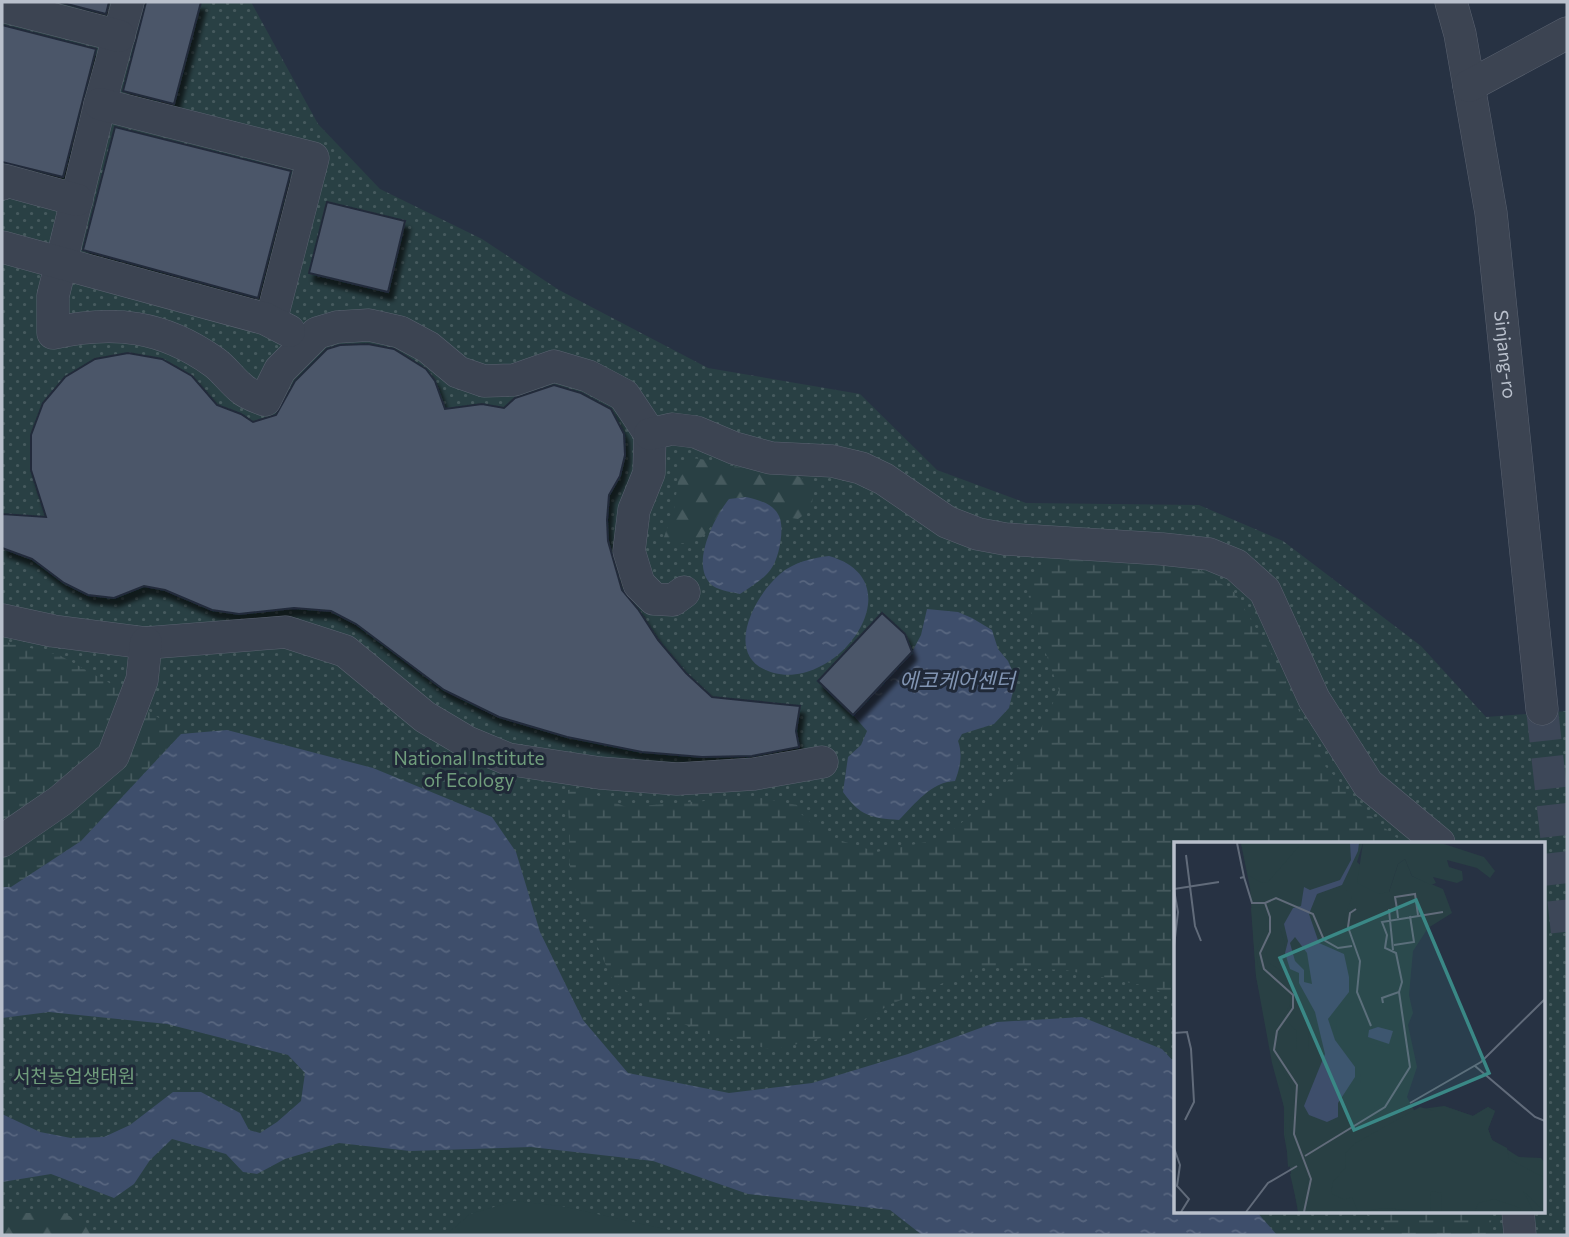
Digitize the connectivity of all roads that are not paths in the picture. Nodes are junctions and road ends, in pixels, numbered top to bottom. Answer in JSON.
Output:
{"nodes":[{"id":1,"x":128,"y":2,"type":"edge"},
{"id":2,"x":1451,"y":2,"type":"edge"},
{"id":3,"x":2,"y":6,"type":"edge"},
{"id":4,"x":1567,"y":33,"type":"edge"},
{"id":5,"x":119,"y":36,"type":"junction"},
{"id":6,"x":1469,"y":86,"type":"junction"},
{"id":7,"x":100,"y":104,"type":"junction"},
{"id":8,"x":2,"y":181,"type":"edge"},
{"id":9,"x":77,"y":200,"type":"junction"},
{"id":10,"x":2,"y":247,"type":"edge"},
{"id":11,"x":61,"y":263,"type":"junction"},
{"id":12,"x":271,"y":321,"type":"junction"},
{"id":13,"x":309,"y":341,"type":"junction"},
{"id":14,"x":650,"y":434,"type":"junction"},
{"id":15,"x":684,"y":592,"type":"dead end"},
{"id":16,"x":2,"y":620,"type":"edge"},
{"id":17,"x":146,"y":643,"type":"junction"},
{"id":18,"x":1542,"y":709,"type":"tunnel mouth"},
{"id":19,"x":822,"y":762,"type":"dead end"},
{"id":20,"x":2,"y":841,"type":"edge"},
{"id":21,"x":1438,"y":842,"type":"edge"},
{"id":22,"x":1518,"y":1212,"type":"edge"},
{"id":23,"x":1520,"y":1235,"type":"edge"}],
"edges":[{"from":1,"to":5,"type":"street"},
{"from":2,"to":6,"type":"street","name":"Sinjang-ro"},
{"from":3,"to":5,"type":"street"},
{"from":4,"to":6,"type":"street"},
{"from":5,"to":7,"type":"street"},
{"from":6,"to":18,"type":"street","name":"Sinjang-ro"},
{"from":7,"to":9,"type":"street"},
{"from":7,"to":12,"type":"street"},
{"from":8,"to":9,"type":"street"},
{"from":9,"to":11,"type":"street"},
{"from":10,"to":11,"type":"street"},
{"from":11,"to":12,"type":"street"},
{"from":11,"to":13,"type":"street"},
{"from":12,"to":13,"type":"street"},
{"from":13,"to":14,"type":"street"},
{"from":14,"to":15,"type":"street"},
{"from":14,"to":21,"type":"street"},
{"from":16,"to":17,"type":"street"},
{"from":17,"to":19,"type":"street"},
{"from":17,"to":20,"type":"street"},
{"from":22,"to":23,"type":"street"}]}
